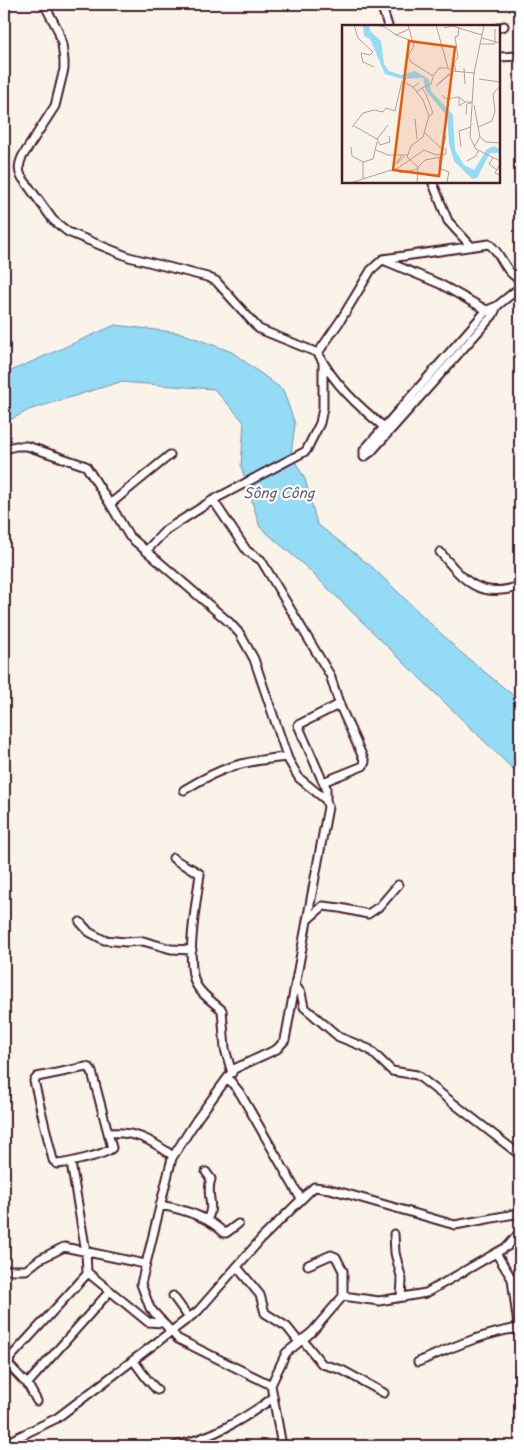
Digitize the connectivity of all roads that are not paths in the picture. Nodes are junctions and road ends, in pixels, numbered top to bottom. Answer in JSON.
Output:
{"nodes":[{"id":1,"x":44,"y":4,"type":"edge"},
{"id":2,"x":382,"y":4,"type":"edge"},
{"id":3,"x":388,"y":25,"type":"edge"},
{"id":4,"x":520,"y":56,"type":"edge"},
{"id":5,"x":499,"y":57,"type":"edge"},
{"id":6,"x":432,"y":182,"type":"edge"},
{"id":7,"x":470,"y":245,"type":"junction"},
{"id":8,"x":383,"y":260,"type":"junction"},
{"id":9,"x":520,"y":278,"type":"edge"},
{"id":10,"x":519,"y":288,"type":"dead end"},
{"id":11,"x":490,"y":312,"type":"junction"},
{"id":12,"x":318,"y":353,"type":"junction"},
{"id":13,"x":323,"y":363,"type":"junction"},
{"id":14,"x":384,"y":427,"type":"junction"},
{"id":15,"x":4,"y":449,"type":"edge"},
{"id":16,"x":170,"y":455,"type":"dead end"},
{"id":17,"x":213,"y":500,"type":"junction"},
{"id":18,"x":110,"y":504,"type":"junction"},
{"id":19,"x":146,"y":551,"type":"junction"},
{"id":20,"x":440,"y":552,"type":"dead end"},
{"id":21,"x":520,"y":586,"type":"edge"},
{"id":22,"x":340,"y":704,"type":"junction"},
{"id":23,"x":287,"y":757,"type":"junction"},
{"id":24,"x":323,"y":782,"type":"junction"},
{"id":25,"x":184,"y":790,"type":"dead end"},
{"id":26,"x":326,"y":800,"type":"junction"},
{"id":27,"x":172,"y":858,"type":"dead end"},
{"id":28,"x":398,"y":885,"type":"dead end"},
{"id":29,"x":307,"y":921,"type":"junction"},
{"id":30,"x":80,"y":922,"type":"dead end"},
{"id":31,"x":192,"y":950,"type":"junction"},
{"id":32,"x":295,"y":985,"type":"junction"},
{"id":33,"x":230,"y":1075,"type":"junction"},
{"id":34,"x":108,"y":1133,"type":"junction"},
{"id":35,"x":173,"y":1156,"type":"junction"},
{"id":36,"x":520,"y":1156,"type":"edge"},
{"id":37,"x":71,"y":1162,"type":"junction"},
{"id":38,"x":206,"y":1172,"type":"dead end"},
{"id":39,"x":301,"y":1199,"type":"junction"},
{"id":40,"x":160,"y":1205,"type":"junction"},
{"id":41,"x":520,"y":1213,"type":"edge"},
{"id":42,"x":207,"y":1220,"type":"junction"},
{"id":43,"x":238,"y":1224,"type":"dead end"},
{"id":44,"x":520,"y":1232,"type":"edge"},
{"id":45,"x":394,"y":1234,"type":"dead end"},
{"id":46,"x":86,"y":1252,"type":"junction"},
{"id":47,"x":496,"y":1253,"type":"junction"},
{"id":48,"x":145,"y":1264,"type":"junction"},
{"id":49,"x":308,"y":1265,"type":"dead end"},
{"id":50,"x":237,"y":1267,"type":"junction"},
{"id":51,"x":4,"y":1270,"type":"edge"},
{"id":52,"x":88,"y":1273,"type":"junction"},
{"id":53,"x":110,"y":1291,"type":"junction"},
{"id":54,"x":173,"y":1296,"type":"dead end"},
{"id":55,"x":343,"y":1296,"type":"junction"},
{"id":56,"x":401,"y":1297,"type":"junction"},
{"id":57,"x":189,"y":1318,"type":"junction"},
{"id":58,"x":163,"y":1323,"type":"junction"},
{"id":59,"x":519,"y":1328,"type":"junction"},
{"id":60,"x":172,"y":1332,"type":"junction"},
{"id":61,"x":301,"y":1341,"type":"junction"},
{"id":62,"x":520,"y":1341,"type":"edge"},
{"id":63,"x":133,"y":1360,"type":"junction"},
{"id":64,"x":418,"y":1362,"type":"dead end"},
{"id":65,"x":27,"y":1383,"type":"junction"},
{"id":66,"x":271,"y":1385,"type":"junction"},
{"id":67,"x":157,"y":1390,"type":"dead end"},
{"id":68,"x":384,"y":1393,"type":"dead end"},
{"id":69,"x":273,"y":1398,"type":"junction"},
{"id":70,"x":37,"y":1401,"type":"dead end"},
{"id":71,"x":4,"y":1444,"type":"edge"},
{"id":72,"x":175,"y":1446,"type":"edge"},
{"id":73,"x":282,"y":1446,"type":"edge"}],
"edges":[{"from":1,"to":12,"type":"street"},
{"from":2,"to":3,"type":"street"},
{"from":4,"to":5,"type":"street"},
{"from":6,"to":7,"type":"street"},
{"from":7,"to":8,"type":"street"},
{"from":7,"to":9,"type":"street"},
{"from":8,"to":11,"type":"street"},
{"from":8,"to":12,"type":"street"},
{"from":10,"to":11,"type":"street"},
{"from":11,"to":14,"type":"street"},
{"from":11,"to":14,"type":"street"},
{"from":12,"to":13,"type":"street"},
{"from":13,"to":14,"type":"street"},
{"from":13,"to":17,"type":"street"},
{"from":15,"to":18,"type":"street"},
{"from":16,"to":18,"type":"street"},
{"from":17,"to":19,"type":"street"},
{"from":17,"to":22,"type":"street"},
{"from":18,"to":19,"type":"street"},
{"from":19,"to":23,"type":"street"},
{"from":20,"to":21,"type":"street"},
{"from":22,"to":24,"type":"street"},
{"from":22,"to":24,"type":"street"},
{"from":23,"to":25,"type":"street"},
{"from":23,"to":26,"type":"street"},
{"from":24,"to":26,"type":"street"},
{"from":26,"to":29,"type":"street"},
{"from":27,"to":31,"type":"street"},
{"from":28,"to":29,"type":"street"},
{"from":29,"to":32,"type":"street"},
{"from":30,"to":31,"type":"street"},
{"from":31,"to":33,"type":"street"},
{"from":32,"to":33,"type":"street"},
{"from":32,"to":36,"type":"street"},
{"from":33,"to":35,"type":"street"},
{"from":33,"to":39,"type":"street"},
{"from":34,"to":35,"type":"street"},
{"from":34,"to":37,"type":"street"},
{"from":34,"to":37,"type":"street"},
{"from":35,"to":40,"type":"street"},
{"from":37,"to":46,"type":"street"},
{"from":38,"to":42,"type":"street"},
{"from":39,"to":41,"type":"street"},
{"from":39,"to":50,"type":"street"},
{"from":40,"to":42,"type":"street"},
{"from":40,"to":48,"type":"street"},
{"from":42,"to":43,"type":"street"},
{"from":44,"to":47,"type":"street"},
{"from":45,"to":56,"type":"street"},
{"from":46,"to":48,"type":"street"},
{"from":46,"to":51,"type":"street"},
{"from":46,"to":52,"type":"street"},
{"from":47,"to":56,"type":"street"},
{"from":47,"to":59,"type":"street"},
{"from":48,"to":58,"type":"street"},
{"from":49,"to":55,"type":"street"},
{"from":50,"to":57,"type":"street"},
{"from":50,"to":61,"type":"street"},
{"from":52,"to":53,"type":"street"},
{"from":52,"to":65,"type":"street"},
{"from":53,"to":58,"type":"street"},
{"from":53,"to":65,"type":"street"},
{"from":54,"to":57,"type":"street"},
{"from":55,"to":56,"type":"street"},
{"from":55,"to":61,"type":"street"},
{"from":57,"to":60,"type":"street"},
{"from":58,"to":60,"type":"street"},
{"from":59,"to":62,"type":"street"},
{"from":59,"to":64,"type":"street"},
{"from":60,"to":63,"type":"street"},
{"from":60,"to":66,"type":"street"},
{"from":61,"to":66,"type":"street"},
{"from":61,"to":68,"type":"street"},
{"from":63,"to":67,"type":"street"},
{"from":63,"to":71,"type":"street"},
{"from":65,"to":70,"type":"street"},
{"from":66,"to":69,"type":"street"},
{"from":69,"to":72,"type":"street"},
{"from":69,"to":73,"type":"street"}]}
